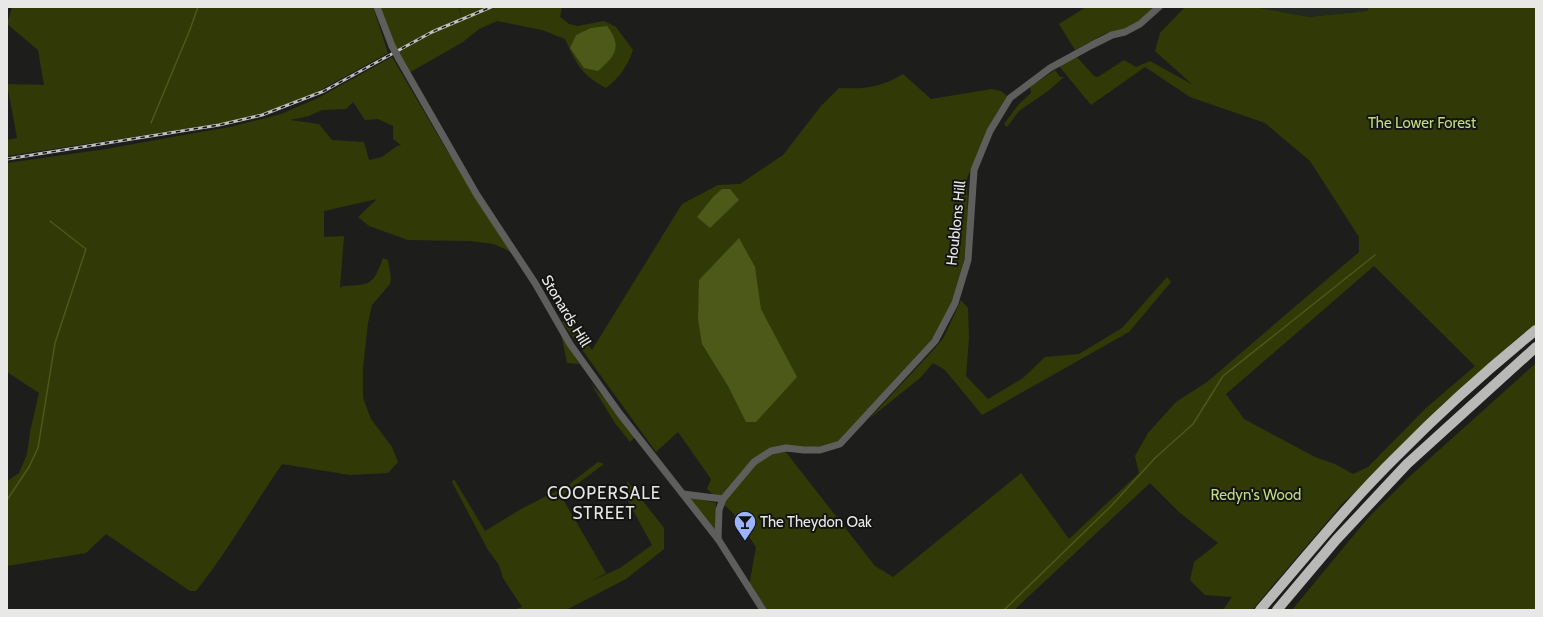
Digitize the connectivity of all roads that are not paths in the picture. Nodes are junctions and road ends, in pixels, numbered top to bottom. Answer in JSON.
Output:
{"nodes":[{"id":1,"x":377,"y":7,"type":"edge"},
{"id":2,"x":1157,"y":9,"type":"edge"},
{"id":3,"x":1536,"y":330,"type":"edge"},
{"id":4,"x":1536,"y":347,"type":"edge"},
{"id":5,"x":683,"y":494,"type":"junction"},
{"id":6,"x":723,"y":499,"type":"junction"},
{"id":7,"x":718,"y":539,"type":"junction"},
{"id":8,"x":763,"y":610,"type":"edge"},
{"id":9,"x":1260,"y":610,"type":"edge"},
{"id":10,"x":1277,"y":610,"type":"edge"}],
"edges":[{"from":1,"to":5,"type":"street","name":"Stonards Hill","bridge":true},
{"from":2,"to":6,"type":"street","name":"Houblons Hill"},
{"from":3,"to":9,"type":"highway"},
{"from":4,"to":10,"type":"highway"},
{"from":5,"to":6,"type":"street"},
{"from":5,"to":7,"type":"street","name":"Stonards Hill"},
{"from":6,"to":7,"type":"street","name":"Houblons Hill"},
{"from":7,"to":8,"type":"street","name":"Stonards Hill"}]}
